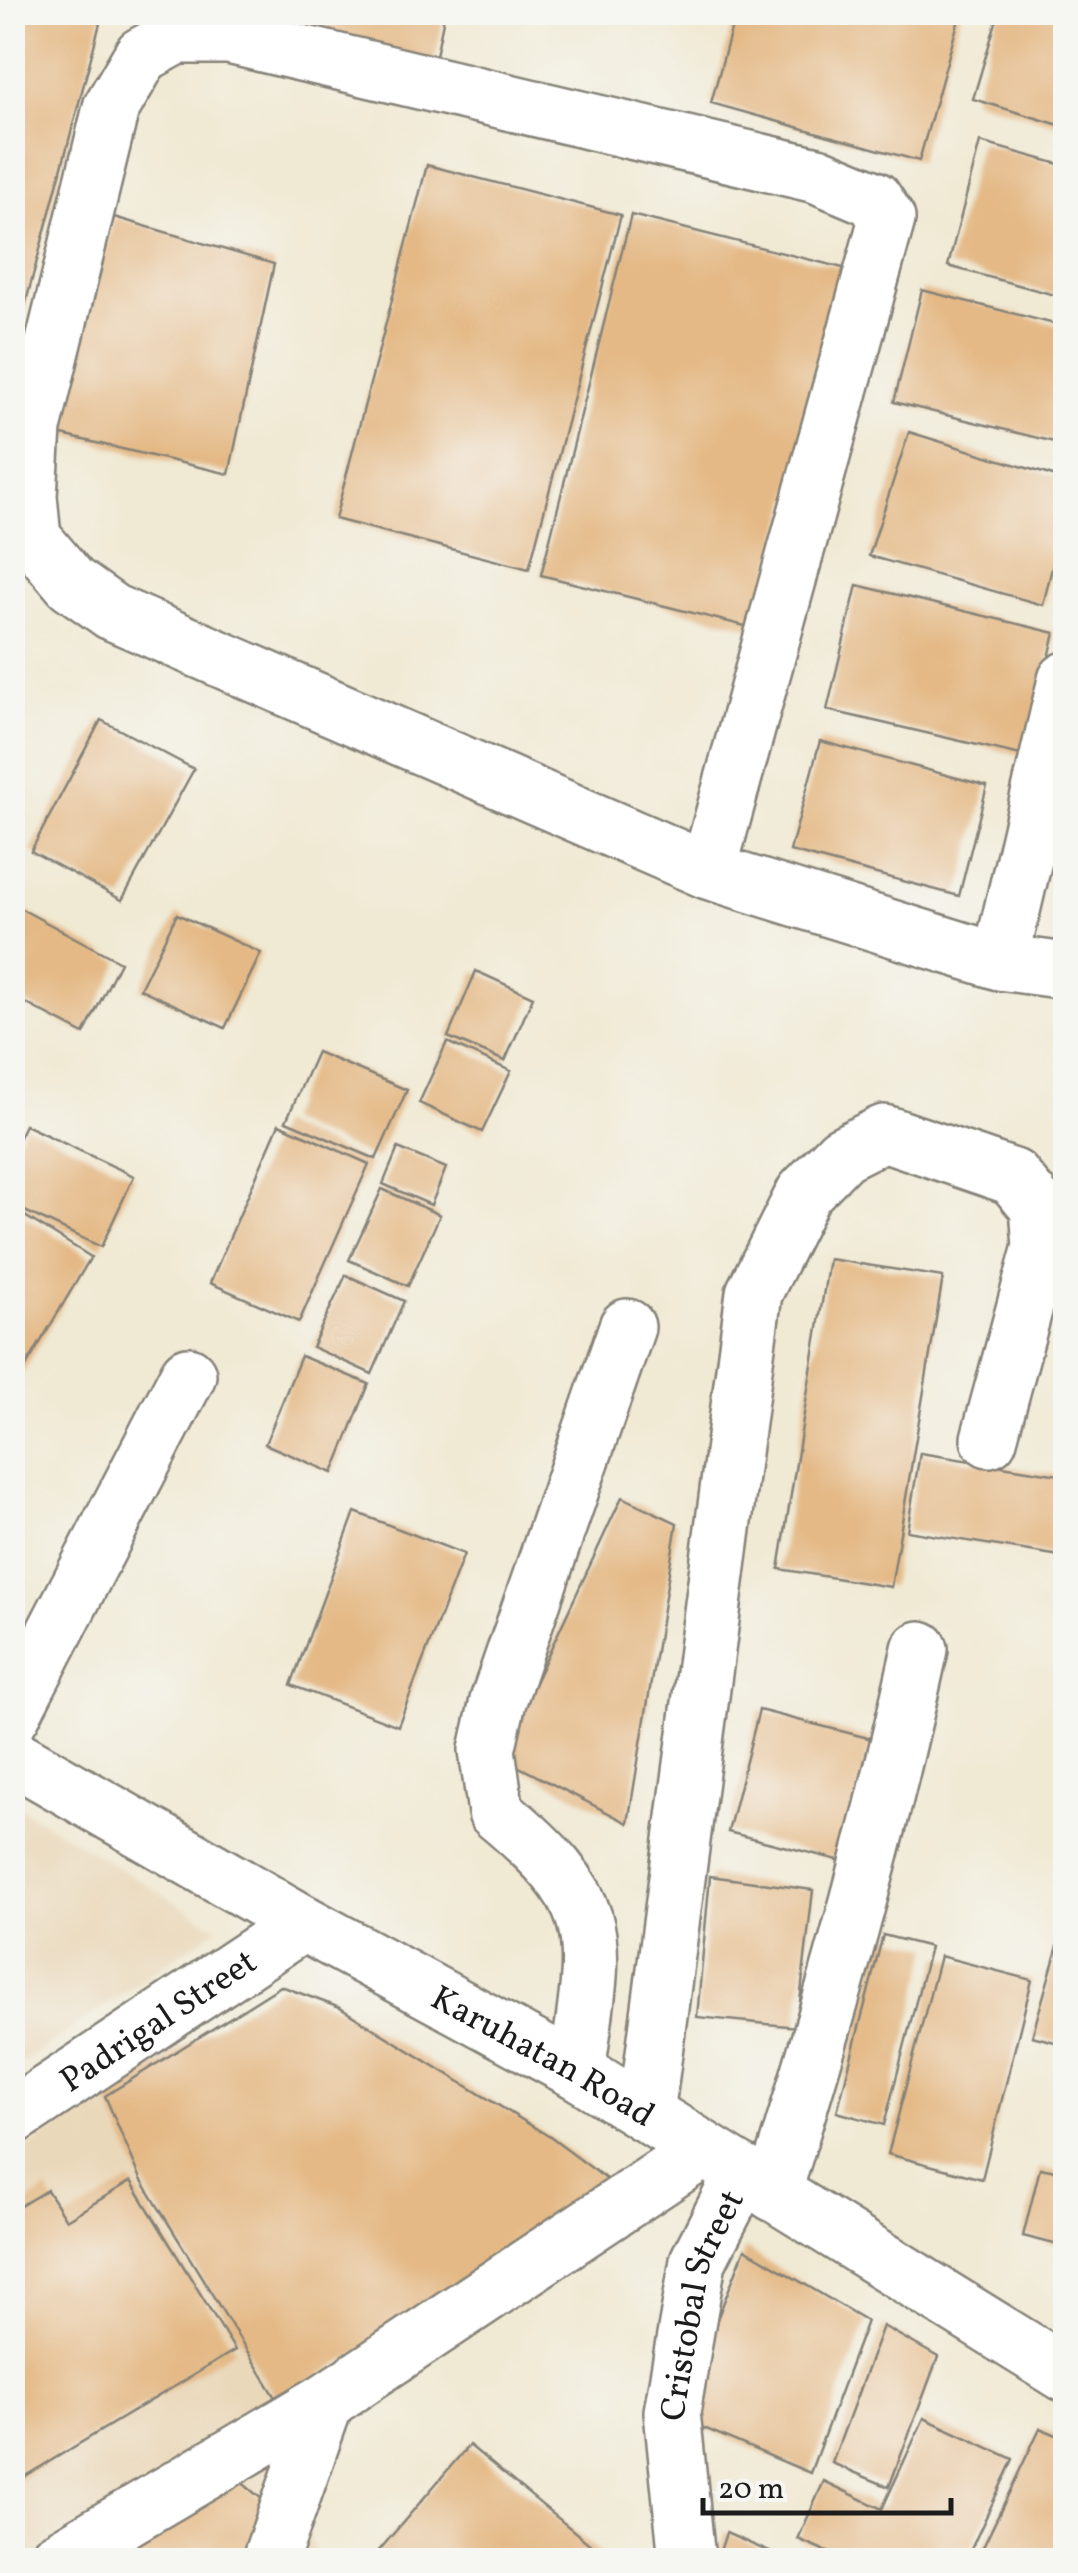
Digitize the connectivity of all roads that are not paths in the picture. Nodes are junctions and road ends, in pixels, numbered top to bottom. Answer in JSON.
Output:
{"nodes":[{"id":1,"x":1066,"y":680,"type":"edge"},
{"id":2,"x":708,"y":871,"type":"junction"},
{"id":3,"x":1000,"y":962,"type":"junction"},
{"id":4,"x":1066,"y":971,"type":"edge"},
{"id":5,"x":628,"y":1327,"type":"dead end"},
{"id":6,"x":188,"y":1375,"type":"dead end"},
{"id":7,"x":989,"y":1439,"type":"dead end"},
{"id":8,"x":920,"y":1649,"type":"dead end"},
{"id":9,"x":12,"y":1715,"type":"edge"},
{"id":10,"x":12,"y":1756,"type":"edge"},
{"id":11,"x":303,"y":1923,"type":"junction"},
{"id":12,"x":576,"y":2071,"type":"junction"},
{"id":13,"x":646,"y":2114,"type":"junction"},
{"id":14,"x":12,"y":2116,"type":"edge"},
{"id":15,"x":740,"y":2172,"type":"junction"},
{"id":16,"x":1066,"y":2374,"type":"edge"},
{"id":17,"x":326,"y":2401,"type":"junction"},
{"id":18,"x":56,"y":2560,"type":"edge"},
{"id":19,"x":270,"y":2560,"type":"edge"},
{"id":20,"x":687,"y":2560,"type":"edge"}],
"edges":[{"from":1,"to":3,"type":"main road"},
{"from":2,"to":2,"type":"main road"},
{"from":2,"to":3,"type":"main road"},
{"from":3,"to":4,"type":"main road"},
{"from":5,"to":12,"type":"main road"},
{"from":6,"to":9,"type":"main road"},
{"from":7,"to":13,"type":"main road"},
{"from":8,"to":15,"type":"main road","name":"Cristobal Street"},
{"from":10,"to":11,"type":"main road","name":"Karuhatan Road"},
{"from":11,"to":12,"type":"main road","name":"Karuhatan Road"},
{"from":11,"to":14,"type":"main road","name":"Padrigal Street"},
{"from":12,"to":13,"type":"main road","name":"Karuhatan Road"},
{"from":13,"to":15,"type":"main road","name":"Karuhatan Road"},
{"from":15,"to":16,"type":"main road","name":"Karuhatan Road"},
{"from":15,"to":17,"type":"main road"},
{"from":15,"to":20,"type":"main road","name":"Cristobal Street"},
{"from":17,"to":18,"type":"main road"},
{"from":17,"to":19,"type":"main road"}]}
